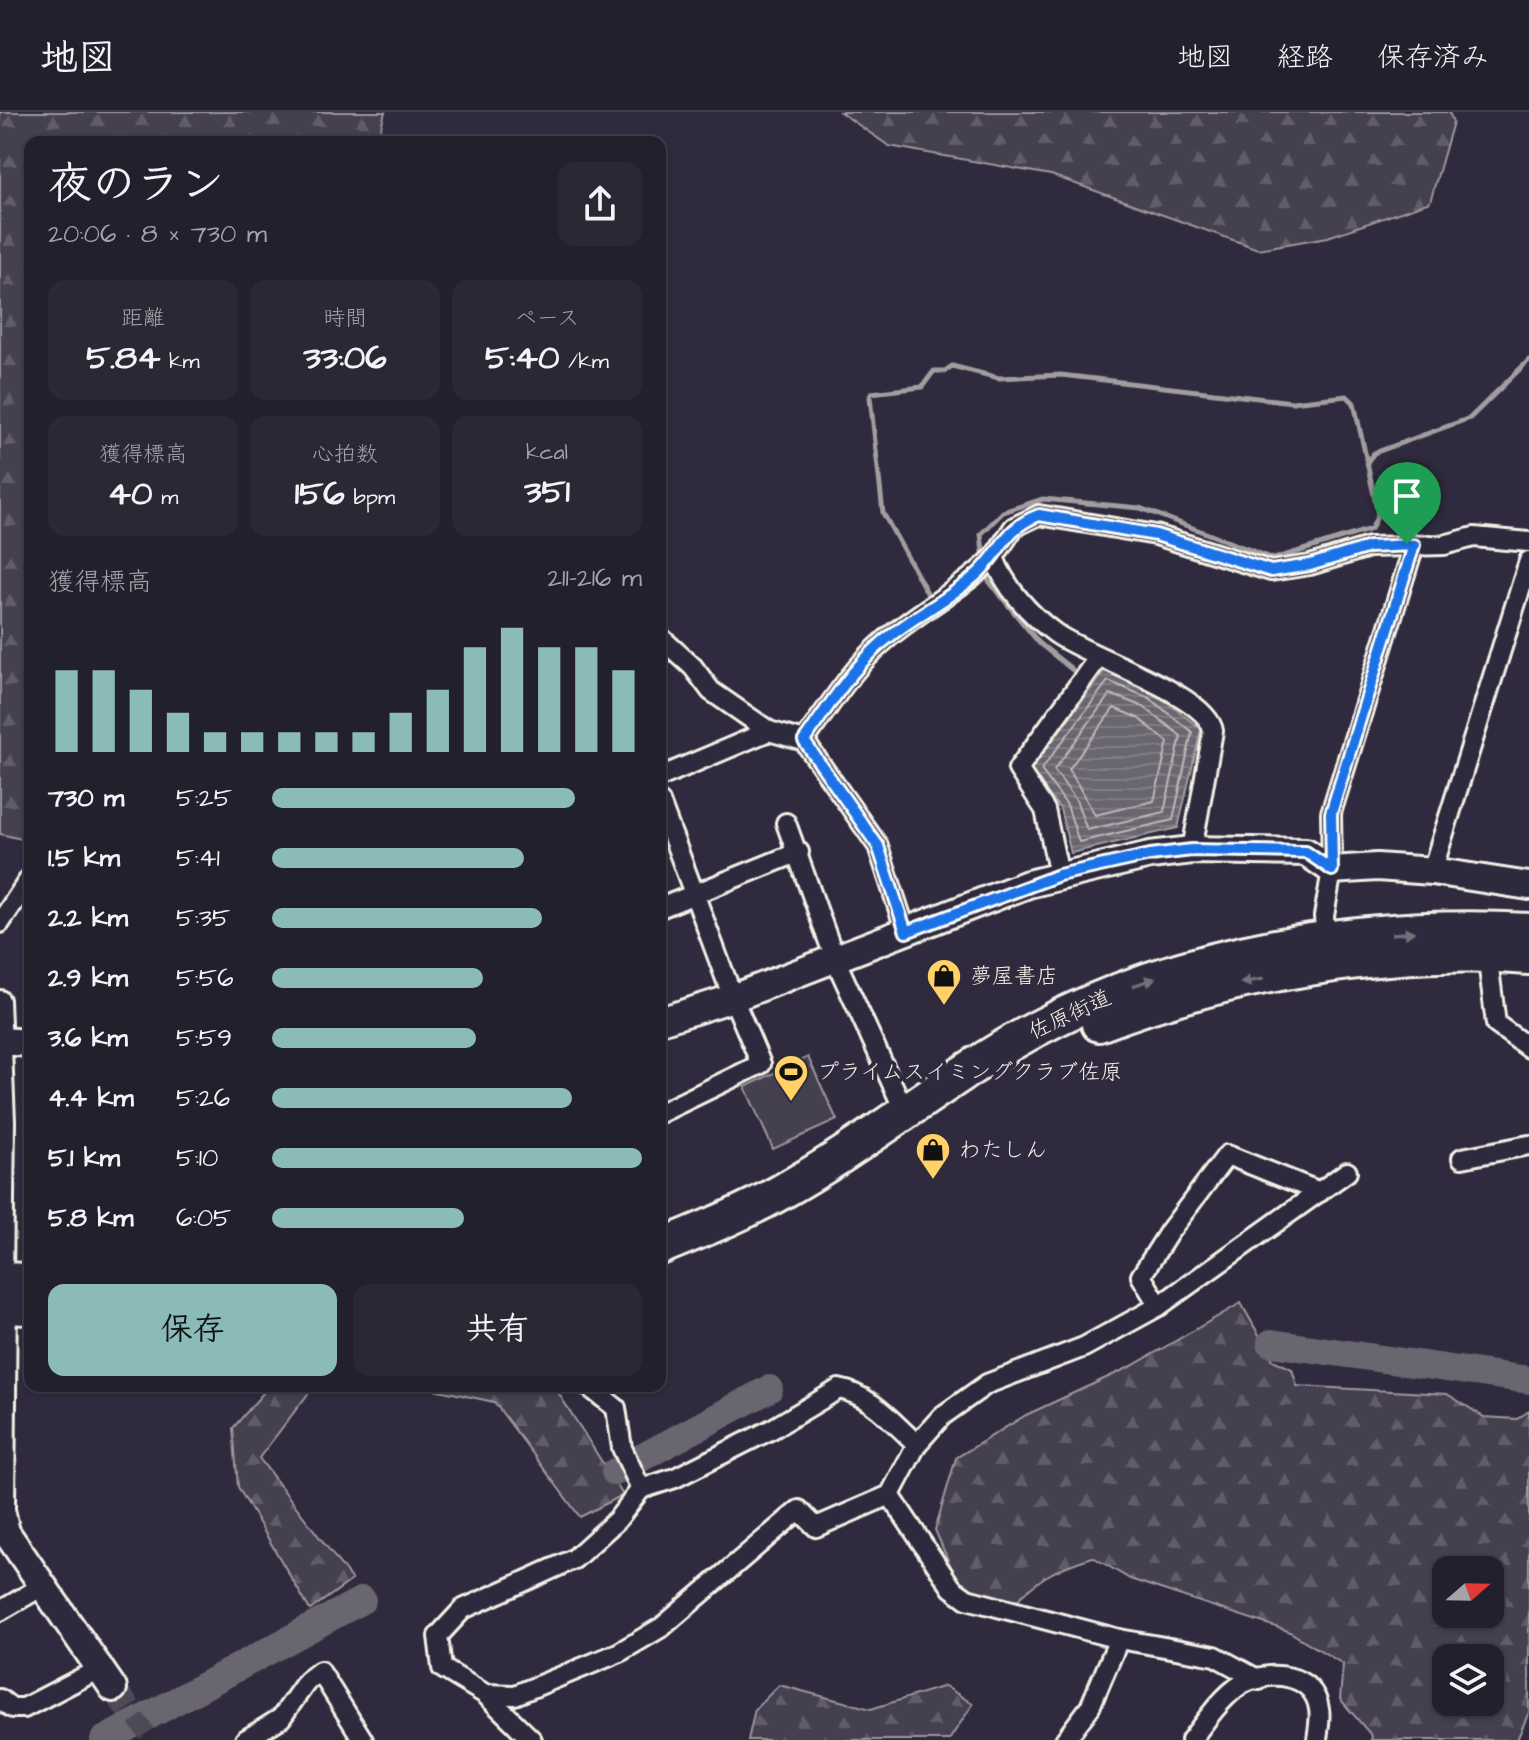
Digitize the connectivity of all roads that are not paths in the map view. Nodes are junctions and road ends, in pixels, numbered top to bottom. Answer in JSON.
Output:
{"nodes":[{"id":1,"x":1529,"y":542,"type":"edge"},
{"id":2,"x":1414,"y":545,"type":"junction"},
{"id":3,"x":994,"y":557,"type":"junction"},
{"id":4,"x":1529,"y":561,"type":"edge"},
{"id":5,"x":666,"y":649,"type":"edge"},
{"id":6,"x":1098,"y":658,"type":"junction"},
{"id":7,"x":769,"y":731,"type":"junction"},
{"id":8,"x":804,"y":741,"type":"junction"},
{"id":9,"x":666,"y":774,"type":"edge"},
{"id":10,"x":666,"y":819,"type":"edge"},
{"id":11,"x":786,"y":823,"type":"dead end"},
{"id":12,"x":1192,"y":850,"type":"junction"},
{"id":13,"x":799,"y":852,"type":"junction"},
{"id":14,"x":1332,"y":870,"type":"junction"},
{"id":15,"x":1432,"y":871,"type":"junction"},
{"id":16,"x":1059,"y":875,"type":"junction"},
{"id":17,"x":1529,"y":886,"type":"edge"},
{"id":18,"x":24,"y":887,"type":"edge"},
{"id":19,"x":694,"y":896,"type":"junction"},
{"id":20,"x":666,"y":906,"type":"edge"},
{"id":21,"x":0,"y":923,"type":"edge"},
{"id":22,"x":1529,"y":931,"type":"edge"},
{"id":23,"x":906,"y":932,"type":"junction"},
{"id":24,"x":1327,"y":953,"type":"junction"},
{"id":25,"x":1487,"y":953,"type":"junction"},
{"id":26,"x":1529,"y":957,"type":"edge"},
{"id":27,"x":835,"y":959,"type":"junction"},
{"id":28,"x":733,"y":998,"type":"junction"},
{"id":29,"x":0,"y":1000,"type":"edge"},
{"id":30,"x":666,"y":1019,"type":"edge"},
{"id":31,"x":1,"y":1042,"type":"edge"},
{"id":32,"x":24,"y":1043,"type":"edge"},
{"id":33,"x":1529,"y":1048,"type":"edge"},
{"id":34,"x":666,"y":1110,"type":"edge"},
{"id":35,"x":905,"y":1112,"type":"junction"},
{"id":36,"x":1529,"y":1145,"type":"edge"},
{"id":37,"x":1462,"y":1158,"type":"dead end"},
{"id":38,"x":1347,"y":1172,"type":"dead end"},
{"id":39,"x":1320,"y":1192,"type":"junction"},
{"id":40,"x":666,"y":1245,"type":"edge"},
{"id":41,"x":666,"y":1267,"type":"edge"},
{"id":42,"x":11,"y":1293,"type":"edge"},
{"id":43,"x":1159,"y":1306,"type":"junction"},
{"id":44,"x":596,"y":1392,"type":"edge"},
{"id":45,"x":917,"y":1444,"type":"junction"},
{"id":46,"x":638,"y":1485,"type":"junction"},
{"id":47,"x":890,"y":1495,"type":"junction"},
{"id":48,"x":41,"y":1587,"type":"junction"},
{"id":49,"x":0,"y":1611,"type":"edge"},
{"id":50,"x":1119,"y":1639,"type":"junction"},
{"id":51,"x":106,"y":1678,"type":"joint"},
{"id":52,"x":1259,"y":1680,"type":"junction"},
{"id":53,"x":485,"y":1694,"type":"junction"},
{"id":54,"x":0,"y":1699,"type":"edge"},
{"id":55,"x":245,"y":1740,"type":"edge"},
{"id":56,"x":363,"y":1740,"type":"edge"},
{"id":57,"x":532,"y":1740,"type":"edge"},
{"id":58,"x":1065,"y":1740,"type":"edge"},
{"id":59,"x":1191,"y":1740,"type":"edge"},
{"id":60,"x":1317,"y":1740,"type":"edge"}],
"edges":[{"from":1,"to":2,"type":"street"},
{"from":2,"to":3,"type":"street"},
{"from":2,"to":14,"type":"street"},
{"from":3,"to":6,"type":"street"},
{"from":3,"to":8,"type":"street"},
{"from":4,"to":15,"type":"street"},
{"from":5,"to":7,"type":"street"},
{"from":6,"to":12,"type":"street"},
{"from":6,"to":16,"type":"street"},
{"from":7,"to":8,"type":"street"},
{"from":7,"to":9,"type":"street"},
{"from":8,"to":23,"type":"street"},
{"from":10,"to":19,"type":"street"},
{"from":11,"to":13,"type":"street"},
{"from":12,"to":14,"type":"street"},
{"from":12,"to":16,"type":"street"},
{"from":13,"to":19,"type":"street"},
{"from":13,"to":27,"type":"street"},
{"from":14,"to":15,"type":"street"},
{"from":14,"to":24,"type":"street"},
{"from":15,"to":17,"type":"street"},
{"from":16,"to":23,"type":"street"},
{"from":18,"to":21,"type":"street"},
{"from":19,"to":20,"type":"street"},
{"from":19,"to":28,"type":"street"},
{"from":24,"to":22,"type":"highway","name":"佐原街道","one_way":true},
{"from":23,"to":27,"type":"street"},
{"from":24,"to":25,"type":"highway","name":"佐原街道"},
{"from":35,"to":24,"type":"highway","name":"佐原街道","one_way":true},
{"from":24,"to":41,"type":"highway","name":"佐原街道","one_way":true},
{"from":25,"to":26,"type":"highway","name":"佐原街道"},
{"from":25,"to":33,"type":"street"},
{"from":27,"to":28,"type":"street"},
{"from":27,"to":35,"type":"street"},
{"from":28,"to":30,"type":"street"},
{"from":28,"to":34,"type":"street"},
{"from":29,"to":31,"type":"street"},
{"from":31,"to":32,"type":"street"},
{"from":31,"to":42,"type":"street"},
{"from":35,"to":40,"type":"highway","name":"佐原街道"},
{"from":36,"to":37,"type":"street"},
{"from":38,"to":39,"type":"street"},
{"from":39,"to":43,"type":"street"},
{"from":39,"to":43,"type":"street"},
{"from":42,"to":48,"type":"street"},
{"from":43,"to":45,"type":"street"},
{"from":44,"to":46,"type":"street"},
{"from":45,"to":46,"type":"street"},
{"from":45,"to":47,"type":"street"},
{"from":46,"to":53,"type":"street"},
{"from":47,"to":50,"type":"street"},
{"from":47,"to":53,"type":"street"},
{"from":48,"to":49,"type":"street"},
{"from":48,"to":51,"type":"street"},
{"from":50,"to":52,"type":"street"},
{"from":50,"to":58,"type":"street"},
{"from":51,"to":54,"type":"street"},
{"from":52,"to":59,"type":"street"},
{"from":52,"to":60,"type":"street"},
{"from":53,"to":57,"type":"street"},
{"from":55,"to":56,"type":"street"}]}
